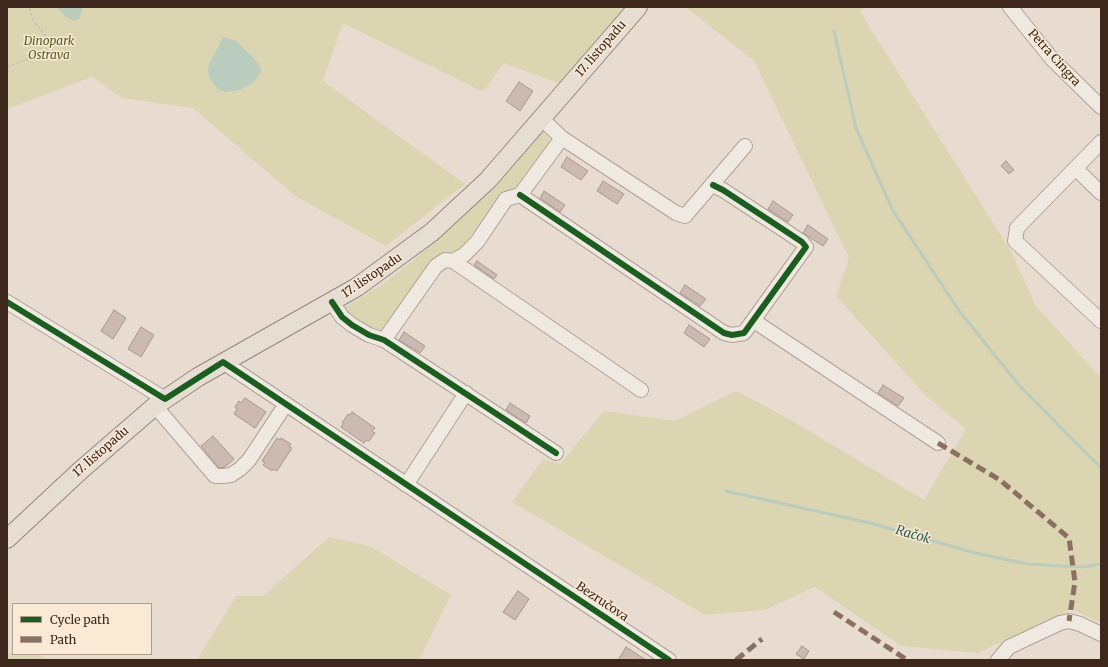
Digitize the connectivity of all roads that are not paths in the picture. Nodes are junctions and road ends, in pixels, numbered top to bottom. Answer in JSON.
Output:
{"nodes":[{"id":1,"x":638,"y":7,"type":"edge"},
{"id":2,"x":1010,"y":7,"type":"edge"},
{"id":3,"x":1101,"y":108,"type":"edge"},
{"id":4,"x":542,"y":119,"type":"junction"},
{"id":5,"x":562,"y":138,"type":"junction"},
{"id":6,"x":1101,"y":142,"type":"edge"},
{"id":7,"x":745,"y":146,"type":"dead end"},
{"id":8,"x":1076,"y":169,"type":"junction"},
{"id":9,"x":713,"y":186,"type":"junction"},
{"id":10,"x":1101,"y":193,"type":"edge"},
{"id":11,"x":520,"y":195,"type":"junction"},
{"id":12,"x":453,"y":261,"type":"junction"},
{"id":13,"x":7,"y":302,"type":"edge"},
{"id":14,"x":332,"y":302,"type":"junction"},
{"id":15,"x":754,"y":321,"type":"junction"},
{"id":16,"x":1101,"y":321,"type":"edge"},
{"id":17,"x":384,"y":340,"type":"junction"},
{"id":18,"x":223,"y":362,"type":"junction"},
{"id":19,"x":641,"y":390,"type":"dead end"},
{"id":20,"x":466,"y":393,"type":"junction"},
{"id":21,"x":160,"y":403,"type":"junction"},
{"id":22,"x":286,"y":404,"type":"junction"},
{"id":23,"x":938,"y":443,"type":"dead end"},
{"id":24,"x":556,"y":453,"type":"dead end"},
{"id":25,"x":406,"y":485,"type":"junction"},
{"id":26,"x":7,"y":539,"type":"edge"},
{"id":27,"x":1101,"y":634,"type":"edge"},
{"id":28,"x":669,"y":660,"type":"edge"},
{"id":29,"x":998,"y":660,"type":"edge"}],
"edges":[{"from":1,"to":4,"type":"main road","name":"17. listopadu"},
{"from":2,"to":3,"type":"street","name":"Petra Cingra"},
{"from":4,"to":5,"type":"street"},
{"from":4,"to":14,"type":"main road","name":"17. listopadu"},
{"from":5,"to":9,"type":"street"},
{"from":5,"to":11,"type":"street"},
{"from":6,"to":8,"type":"street"},
{"from":7,"to":9,"type":"street"},
{"from":8,"to":10,"type":"street"},
{"from":8,"to":16,"type":"street"},
{"from":9,"to":15,"type":"street"},
{"from":11,"to":12,"type":"street"},
{"from":11,"to":15,"type":"street"},
{"from":12,"to":17,"type":"street"},
{"from":12,"to":19,"type":"street"},
{"from":13,"to":21,"type":"street"},
{"from":14,"to":17,"type":"street"},
{"from":14,"to":18,"type":"main road","name":"17. listopadu"},
{"from":15,"to":23,"type":"street"},
{"from":17,"to":20,"type":"street"},
{"from":18,"to":21,"type":"main road","name":"17. listopadu"},
{"from":18,"to":22,"type":"street","name":"Bezručova"},
{"from":20,"to":24,"type":"street"},
{"from":20,"to":25,"type":"street"},
{"from":21,"to":22,"type":"street"},
{"from":21,"to":26,"type":"main road","name":"17. listopadu"},
{"from":22,"to":25,"type":"street","name":"Bezručova"},
{"from":25,"to":28,"type":"street","name":"Bezručova"},
{"from":27,"to":29,"type":"street"}]}
